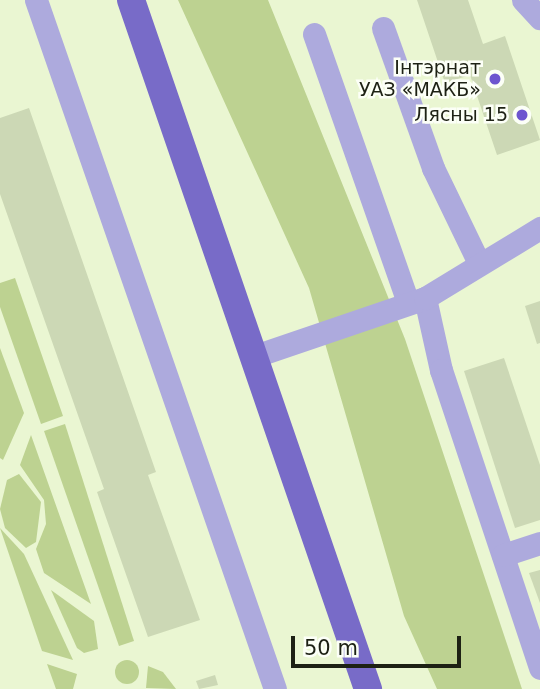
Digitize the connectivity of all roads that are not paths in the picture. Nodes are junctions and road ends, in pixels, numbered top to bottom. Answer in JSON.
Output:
{"nodes":[{"id":1,"x":36,"y":0,"type":"edge"},
{"id":2,"x":131,"y":0,"type":"edge"},
{"id":3,"x":523,"y":0,"type":"edge"},
{"id":4,"x":540,"y":18,"type":"edge"},
{"id":5,"x":383,"y":28,"type":"dead end"},
{"id":6,"x":314,"y":34,"type":"dead end"},
{"id":7,"x":540,"y":228,"type":"edge"},
{"id":8,"x":478,"y":261,"type":"junction"},
{"id":9,"x":416,"y":301,"type":"junction"},
{"id":10,"x":255,"y":356,"type":"junction"},
{"id":11,"x":540,"y":543,"type":"edge"},
{"id":12,"x":503,"y":555,"type":"junction"},
{"id":13,"x":540,"y":668,"type":"edge"},
{"id":14,"x":275,"y":689,"type":"edge"},
{"id":15,"x":368,"y":689,"type":"edge"}],
"edges":[{"from":1,"to":14,"type":"street"},
{"from":2,"to":10,"type":"main road"},
{"from":3,"to":4,"type":"street"},
{"from":5,"to":8,"type":"street"},
{"from":6,"to":9,"type":"street"},
{"from":7,"to":8,"type":"street"},
{"from":8,"to":9,"type":"street"},
{"from":9,"to":10,"type":"street"},
{"from":9,"to":12,"type":"street"},
{"from":10,"to":15,"type":"main road"},
{"from":11,"to":12,"type":"street"},
{"from":12,"to":13,"type":"street"}]}
